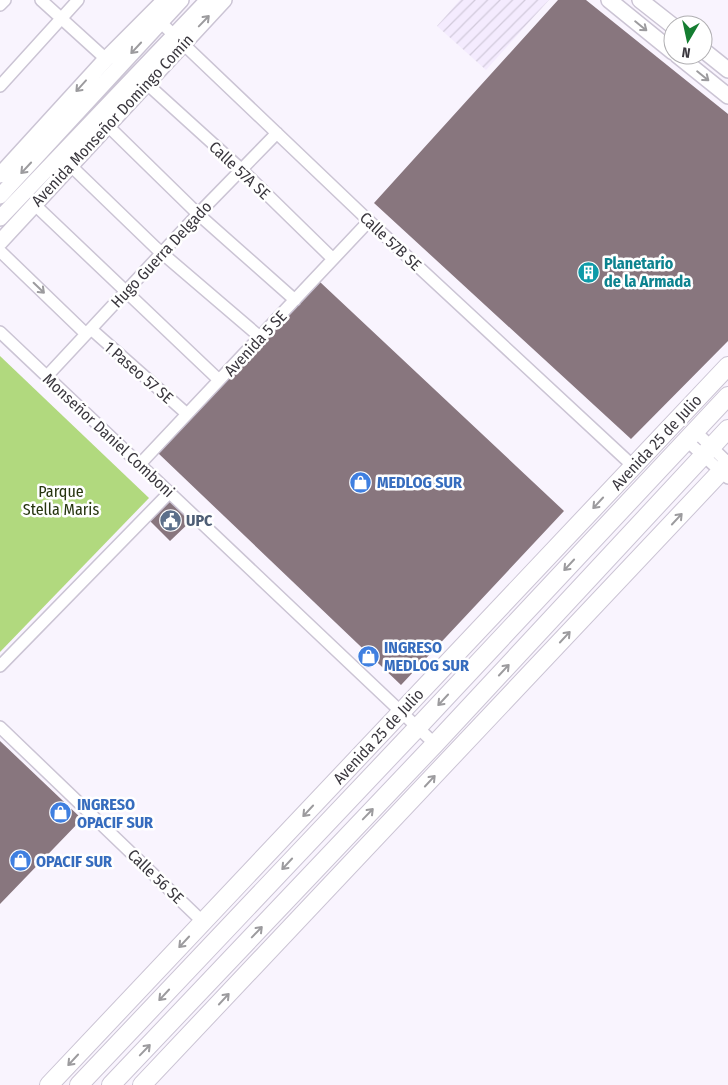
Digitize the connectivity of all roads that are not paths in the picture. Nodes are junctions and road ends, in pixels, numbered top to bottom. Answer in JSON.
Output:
{"nodes":[{"id":1,"x":5,"y":0,"type":"edge"},
{"id":2,"x":41,"y":0,"type":"edge"},
{"id":3,"x":78,"y":0,"type":"edge"},
{"id":4,"x":165,"y":0,"type":"edge"},
{"id":5,"x":181,"y":0,"type":"edge"},
{"id":6,"x":208,"y":0,"type":"edge"},
{"id":7,"x":224,"y":0,"type":"edge"},
{"id":8,"x":609,"y":0,"type":"edge"},
{"id":9,"x":640,"y":0,"type":"edge"},
{"id":10,"x":0,"y":5,"type":"edge"},
{"id":11,"x":61,"y":18,"type":"junction"},
{"id":12,"x":156,"y":18,"type":"junction"},
{"id":13,"x":663,"y":18,"type":"edge"},
{"id":14,"x":179,"y":39,"type":"junction"},
{"id":15,"x":663,"y":44,"type":"edge"},
{"id":16,"x":713,"y":58,"type":"edge"},
{"id":17,"x":106,"y":59,"type":"junction"},
{"id":18,"x":689,"y":65,"type":"edge"},
{"id":19,"x":728,"y":70,"type":"edge"},
{"id":20,"x":146,"y":83,"type":"junction"},
{"id":21,"x":0,"y":86,"type":"edge"},
{"id":22,"x":728,"y":96,"type":"edge"},
{"id":23,"x":107,"y":125,"type":"junction"},
{"id":24,"x":277,"y":133,"type":"junction"},
{"id":25,"x":70,"y":165,"type":"junction"},
{"id":26,"x":242,"y":170,"type":"junction"},
{"id":27,"x":0,"y":176,"type":"edge"},
{"id":28,"x":0,"y":196,"type":"edge"},
{"id":29,"x":34,"y":204,"type":"junction"},
{"id":30,"x":198,"y":214,"type":"junction"},
{"id":31,"x":0,"y":218,"type":"edge"},
{"id":32,"x":370,"y":221,"type":"junction"},
{"id":33,"x":0,"y":242,"type":"edge"},
{"id":34,"x":0,"y":250,"type":"edge"},
{"id":35,"x":162,"y":253,"type":"junction"},
{"id":36,"x":333,"y":260,"type":"junction"},
{"id":37,"x":127,"y":291,"type":"junction"},
{"id":38,"x":295,"y":300,"type":"junction"},
{"id":39,"x":89,"y":331,"type":"junction"},
{"id":40,"x":0,"y":332,"type":"edge"},
{"id":41,"x":260,"y":337,"type":"junction"},
{"id":42,"x":728,"y":366,"type":"edge"},
{"id":43,"x":47,"y":376,"type":"junction"},
{"id":44,"x":219,"y":380,"type":"junction"},
{"id":45,"x":728,"y":396,"type":"edge"},
{"id":46,"x":187,"y":414,"type":"junction"},
{"id":47,"x":690,"y":436,"type":"junction"},
{"id":48,"x":716,"y":442,"type":"edge"},
{"id":49,"x":140,"y":464,"type":"junction"},
{"id":50,"x":633,"y":466,"type":"junction"},
{"id":51,"x":726,"y":469,"type":"edge"},
{"id":52,"x":688,"y":471,"type":"junction"},
{"id":53,"x":170,"y":492,"type":"junction"},
{"id":54,"x":0,"y":666,"type":"edge"},
{"id":55,"x":482,"y":693,"type":"junction"},
{"id":56,"x":401,"y":712,"type":"junction"},
{"id":57,"x":0,"y":727,"type":"edge"},
{"id":58,"x":418,"y":727,"type":"junction"},
{"id":59,"x":435,"y":744,"type":"junction"},
{"id":60,"x":457,"y":753,"type":"junction"},
{"id":61,"x":203,"y":922,"type":"junction"},
{"id":62,"x":49,"y":1085,"type":"edge"},
{"id":63,"x":79,"y":1085,"type":"edge"},
{"id":64,"x":111,"y":1085,"type":"edge"},
{"id":65,"x":142,"y":1085,"type":"edge"}],
"edges":[{"from":1,"to":10,"type":"street"},
{"from":2,"to":11,"type":"street"},
{"from":3,"to":11,"type":"street"},
{"from":4,"to":12,"type":"main road","name":"Avenida Monseñor Domingo Comín"},
{"from":5,"to":12,"type":"main road","name":"Avenida Monseñor Domingo Comín"},
{"from":6,"to":14,"type":"main road","name":"Avenida Monseñor Domingo Comín"},
{"from":14,"to":7,"type":"main road","name":"Avenida Monseñor Domingo Comín","one_way":true},
{"from":8,"to":15,"type":"main road","one_way":true},
{"from":9,"to":13,"type":"main road"},
{"from":11,"to":17,"type":"street"},
{"from":11,"to":21,"type":"street"},
{"from":12,"to":14,"type":"street","name":"Calle 57B SE"},
{"from":12,"to":17,"type":"main road","name":"Avenida Monseñor Domingo Comín"},
{"from":12,"to":28,"type":"main road","name":"Avenida Monseñor Domingo Comín","one_way":true},
{"from":14,"to":20,"type":"main road","name":"Avenida Monseñor Domingo Comín"},
{"from":14,"to":24,"type":"street","name":"Calle 57B SE"},
{"from":14,"to":31,"type":"main road","name":"Avenida Monseñor Domingo Comín"},
{"from":16,"to":19,"type":"main road"},
{"from":17,"to":27,"type":"main road","name":"Avenida Monseñor Domingo Comín","one_way":true},
{"from":18,"to":22,"type":"main road","one_way":true},
{"from":20,"to":23,"type":"main road","name":"Avenida Monseñor Domingo Comín"},
{"from":20,"to":26,"type":"street","name":"Calle 57A SE"},
{"from":23,"to":25,"type":"main road","name":"Avenida Monseñor Domingo Comín"},
{"from":23,"to":30,"type":"street"},
{"from":24,"to":26,"type":"street","name":"Hugo Guerra Delgado"},
{"from":24,"to":32,"type":"street","name":"Calle 57B SE"},
{"from":25,"to":29,"type":"main road","name":"Avenida Monseñor Domingo Comín"},
{"from":25,"to":35,"type":"street"},
{"from":26,"to":30,"type":"street","name":"Hugo Guerra Delgado"},
{"from":26,"to":36,"type":"street","name":"Calle 57A SE"},
{"from":29,"to":33,"type":"main road","name":"Avenida Monseñor Domingo Comín"},
{"from":29,"to":37,"type":"street"},
{"from":30,"to":35,"type":"street","name":"Hugo Guerra Delgado"},
{"from":30,"to":38,"type":"street"},
{"from":32,"to":36,"type":"street","name":"Avenida 5 SE"},
{"from":32,"to":50,"type":"street","name":"Calle 57B SE"},
{"from":34,"to":39,"type":"street","name":"1 Paseo 57 SE","one_way":true},
{"from":35,"to":37,"type":"street","name":"Hugo Guerra Delgado"},
{"from":35,"to":41,"type":"street"},
{"from":36,"to":38,"type":"street","name":"Avenida 5 SE"},
{"from":37,"to":39,"type":"street","name":"Hugo Guerra Delgado"},
{"from":37,"to":44,"type":"street"},
{"from":38,"to":41,"type":"street","name":"Avenida 5 SE"},
{"from":39,"to":43,"type":"street","name":"Hugo Guerra Delgado"},
{"from":39,"to":46,"type":"street","name":"1 Paseo 57 SE"},
{"from":40,"to":43,"type":"street","name":"Monseñor Daniel Comboni"},
{"from":41,"to":44,"type":"street","name":"Avenida 5 SE"},
{"from":42,"to":50,"type":"main road","name":"Avenida 25 de Julio"},
{"from":43,"to":49,"type":"street","name":"Monseñor Daniel Comboni"},
{"from":44,"to":46,"type":"street","name":"Avenida 5 SE"},
{"from":45,"to":47,"type":"main road","name":"Avenida 25 de Julio"},
{"from":46,"to":49,"type":"street","name":"Avenida 5 SE"},
{"from":47,"to":48,"type":"street"},
{"from":47,"to":48,"type":"main road"},
{"from":47,"to":52,"type":"main road"},
{"from":47,"to":58,"type":"main road","name":"Avenida 25 de Julio","one_way":true},
{"from":48,"to":51,"type":"street"},
{"from":48,"to":52,"type":"main road"},
{"from":49,"to":53,"type":"street","name":"Monseñor Daniel Comboni"},
{"from":50,"to":56,"type":"main road","name":"Avenida 25 de Julio","one_way":true},
{"from":60,"to":51,"type":"main road","one_way":true},
{"from":55,"to":52,"type":"main road","one_way":true},
{"from":53,"to":54,"type":"street"},
{"from":53,"to":56,"type":"street","name":"Monseñor Daniel Comboni"},
{"from":55,"to":59,"type":"main road"},
{"from":55,"to":60,"type":"main road"},
{"from":56,"to":58,"type":"street","name":"Monseñor Daniel Comboni"},
{"from":56,"to":61,"type":"main road","name":"Avenida 25 de Julio","one_way":true},
{"from":57,"to":61,"type":"street","name":"Calle 56 SE"},
{"from":58,"to":59,"type":"street","name":"Monseñor Daniel Comboni"},
{"from":58,"to":63,"type":"main road","name":"Avenida 25 de Julio","one_way":true},
{"from":64,"to":59,"type":"main road","one_way":true},
{"from":65,"to":60,"type":"main road","one_way":true},
{"from":61,"to":62,"type":"main road","name":"Avenida 25 de Julio","one_way":true}]}
